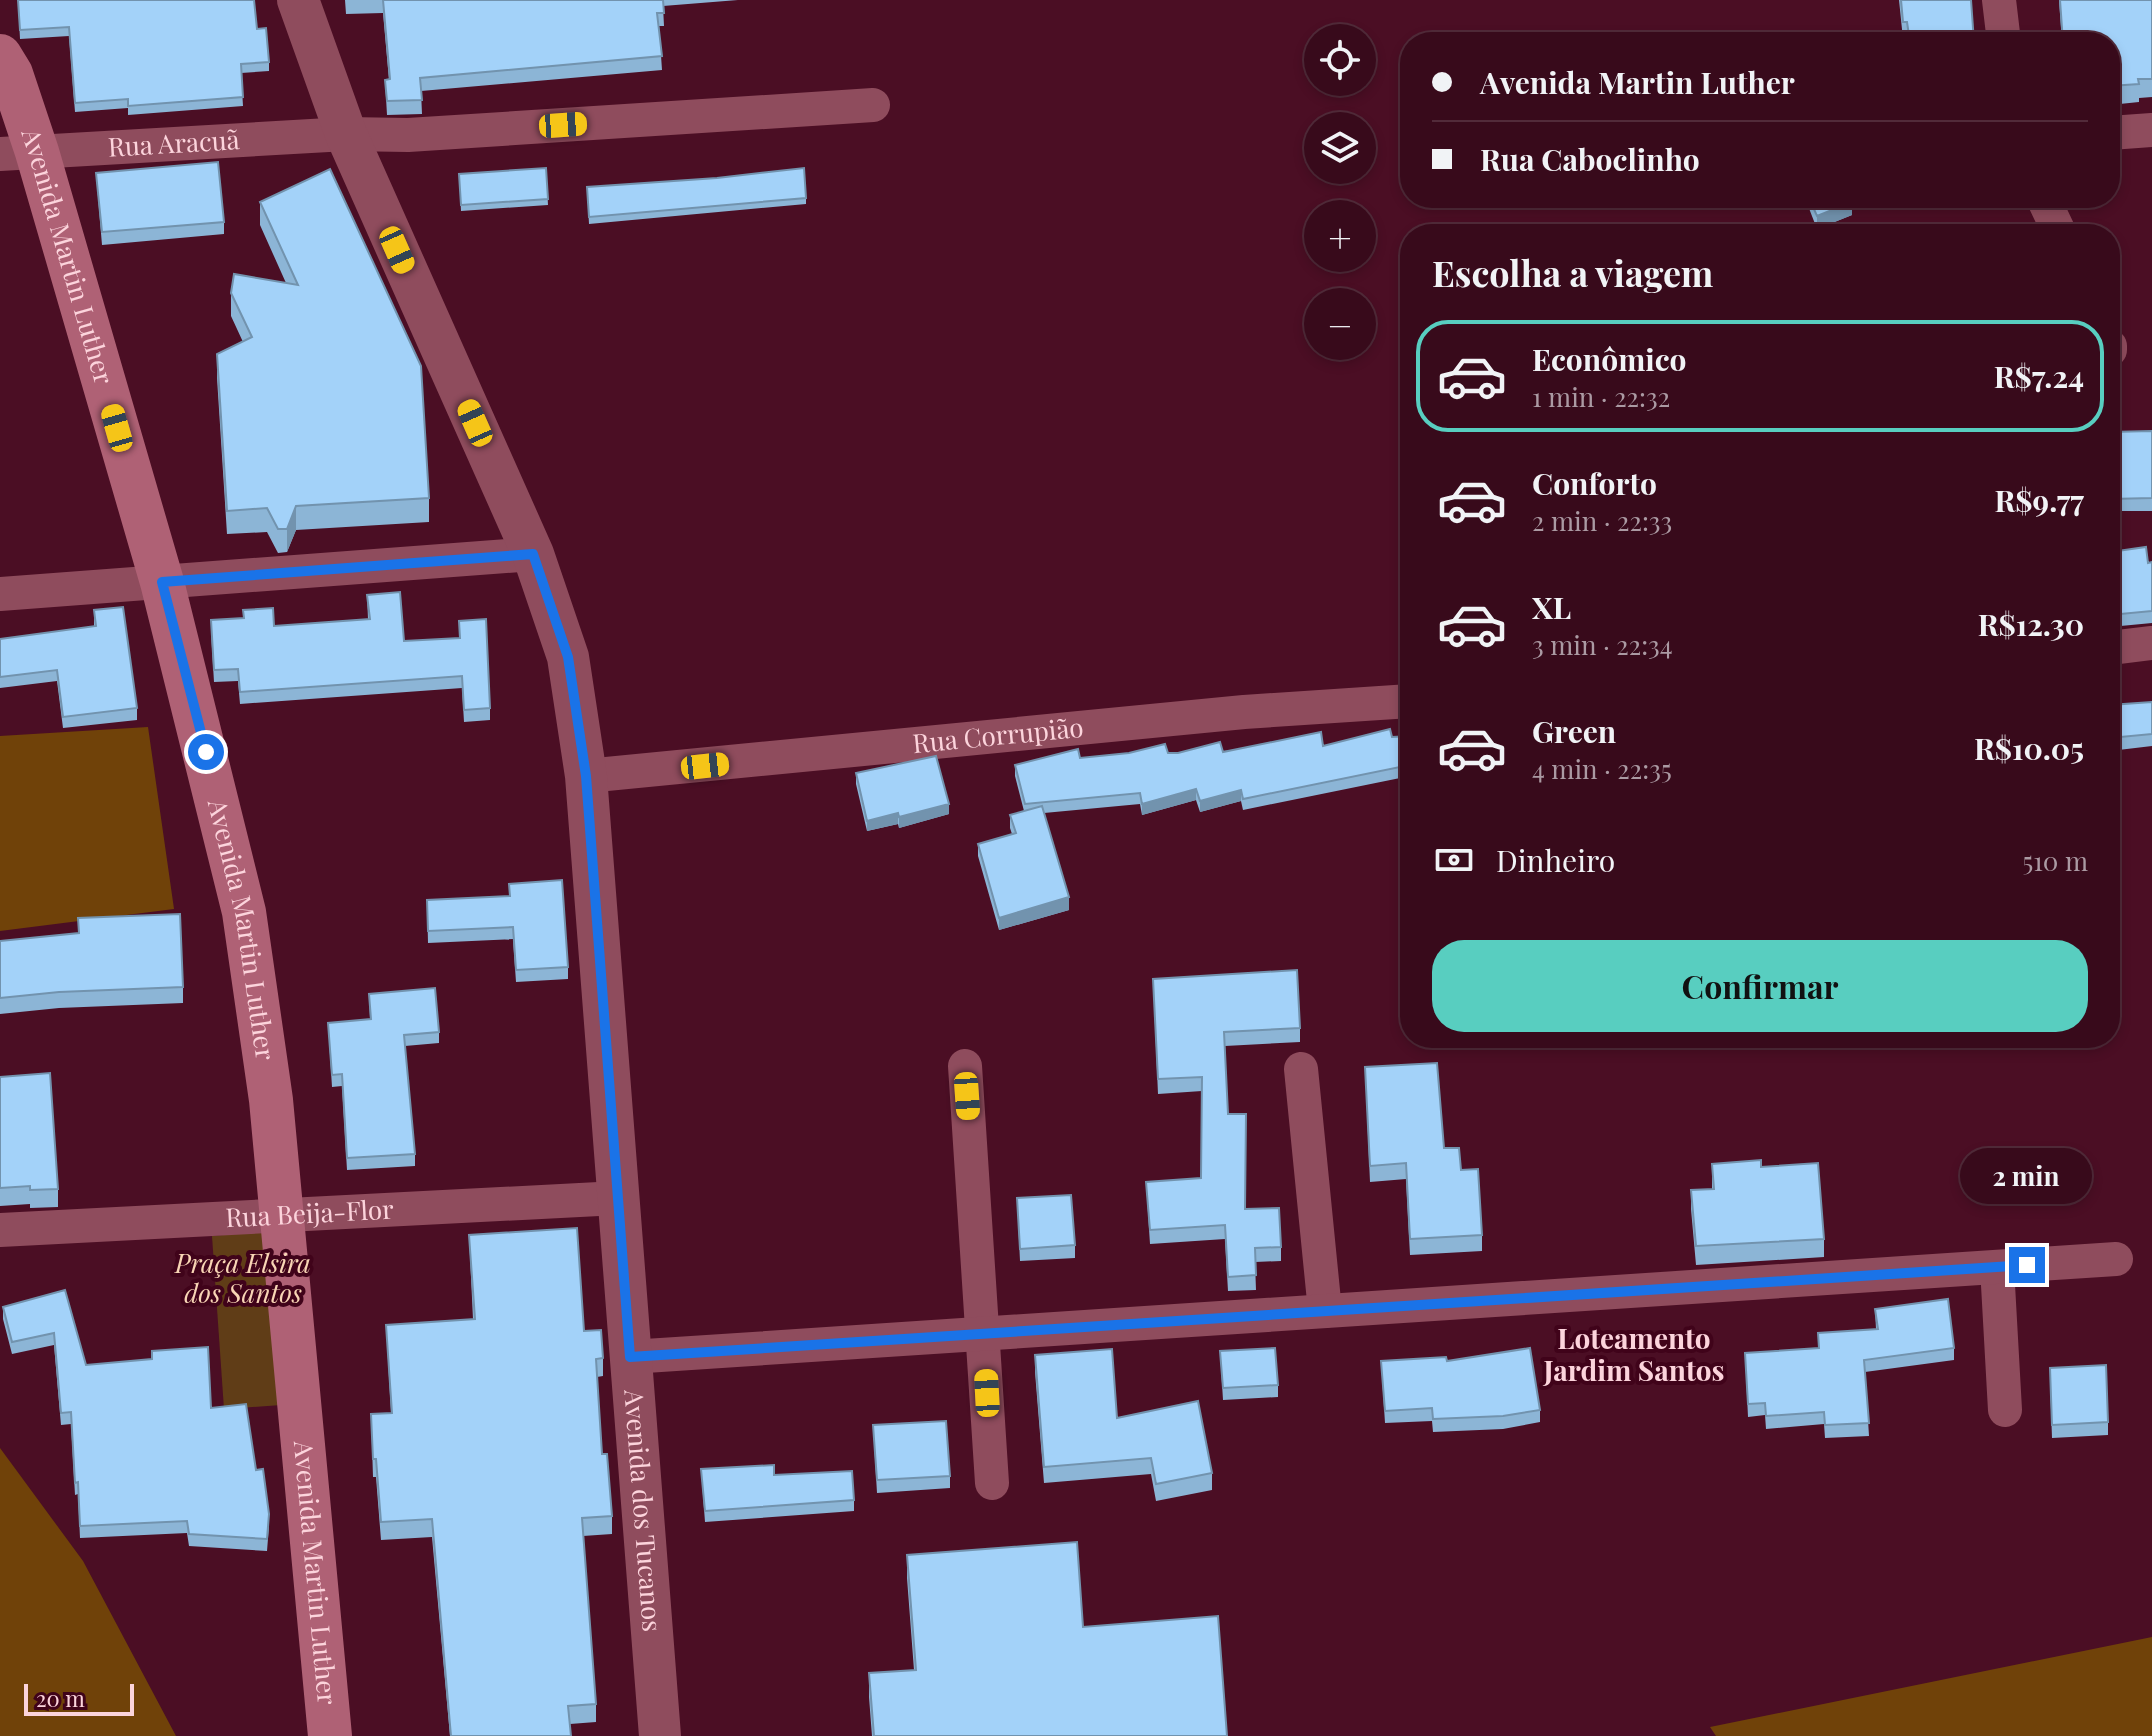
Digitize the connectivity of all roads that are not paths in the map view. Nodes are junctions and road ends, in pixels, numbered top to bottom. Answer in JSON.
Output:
{"nodes":[{"id":1,"x":298,"y":0,"type":"edge"},
{"id":2,"x":1999,"y":0,"type":"edge"},
{"id":3,"x":2003,"y":32,"type":"edge"},
{"id":4,"x":0,"y":56,"type":"edge"},
{"id":5,"x":873,"y":105,"type":"dead end"},
{"id":6,"x":2152,"y":130,"type":"edge"},
{"id":7,"x":2120,"y":132,"type":"edge"},
{"id":8,"x":346,"y":134,"type":"junction"},
{"id":9,"x":18,"y":153,"type":"edge"},
{"id":10,"x":533,"y":554,"type":"junction"},
{"id":11,"x":162,"y":582,"type":"junction"},
{"id":12,"x":0,"y":594,"type":"edge"},
{"id":13,"x":2152,"y":643,"type":"edge"},
{"id":14,"x":2120,"y":647,"type":"edge"},
{"id":15,"x":1400,"y":702,"type":"edge"},
{"id":16,"x":586,"y":776,"type":"junction"},
{"id":17,"x":965,"y":1066,"type":"dead end"},
{"id":18,"x":1301,"y":1069,"type":"dead end"},
{"id":19,"x":618,"y":1198,"type":"junction"},
{"id":20,"x":281,"y":1216,"type":"junction"},
{"id":21,"x":0,"y":1230,"type":"edge"},
{"id":22,"x":2116,"y":1259,"type":"dead end"},
{"id":23,"x":1997,"y":1267,"type":"junction"},
{"id":24,"x":1325,"y":1311,"type":"junction"},
{"id":25,"x":983,"y":1334,"type":"junction"},
{"id":26,"x":630,"y":1357,"type":"junction"},
{"id":27,"x":2005,"y":1410,"type":"dead end"},
{"id":28,"x":992,"y":1483,"type":"dead end"},
{"id":29,"x":330,"y":1736,"type":"edge"},
{"id":30,"x":660,"y":1736,"type":"edge"}],
"edges":[{"from":1,"to":8,"type":"street","name":"Avenida dos Tucanos"},
{"from":2,"to":3,"type":"street"},
{"from":4,"to":9,"type":"main road","name":"Avenida Martin Luther"},
{"from":5,"to":8,"type":"street","name":"Rua Aracuã"},
{"from":6,"to":7,"type":"street"},
{"from":8,"to":9,"type":"street","name":"Rua Aracuã"},
{"from":8,"to":10,"type":"street","name":"Avenida dos Tucanos"},
{"from":9,"to":11,"type":"main road","name":"Avenida Martin Luther"},
{"from":10,"to":11,"type":"street"},
{"from":10,"to":16,"type":"street","name":"Avenida dos Tucanos"},
{"from":11,"to":12,"type":"street"},
{"from":11,"to":20,"type":"main road","name":"Avenida Martin Luther"},
{"from":13,"to":14,"type":"street"},
{"from":15,"to":16,"type":"street","name":"Rua Corrupião"},
{"from":16,"to":19,"type":"street","name":"Avenida dos Tucanos"},
{"from":17,"to":25,"type":"street"},
{"from":18,"to":24,"type":"street"},
{"from":19,"to":20,"type":"street","name":"Rua Beija-Flor"},
{"from":19,"to":26,"type":"street","name":"Avenida dos Tucanos"},
{"from":20,"to":21,"type":"street","name":"Rua Beija-Flor"},
{"from":20,"to":29,"type":"main road","name":"Avenida Martin Luther"},
{"from":22,"to":23,"type":"street"},
{"from":23,"to":24,"type":"street"},
{"from":23,"to":27,"type":"street"},
{"from":24,"to":25,"type":"street"},
{"from":25,"to":26,"type":"street"},
{"from":25,"to":28,"type":"street"},
{"from":26,"to":30,"type":"street","name":"Avenida dos Tucanos"}]}
